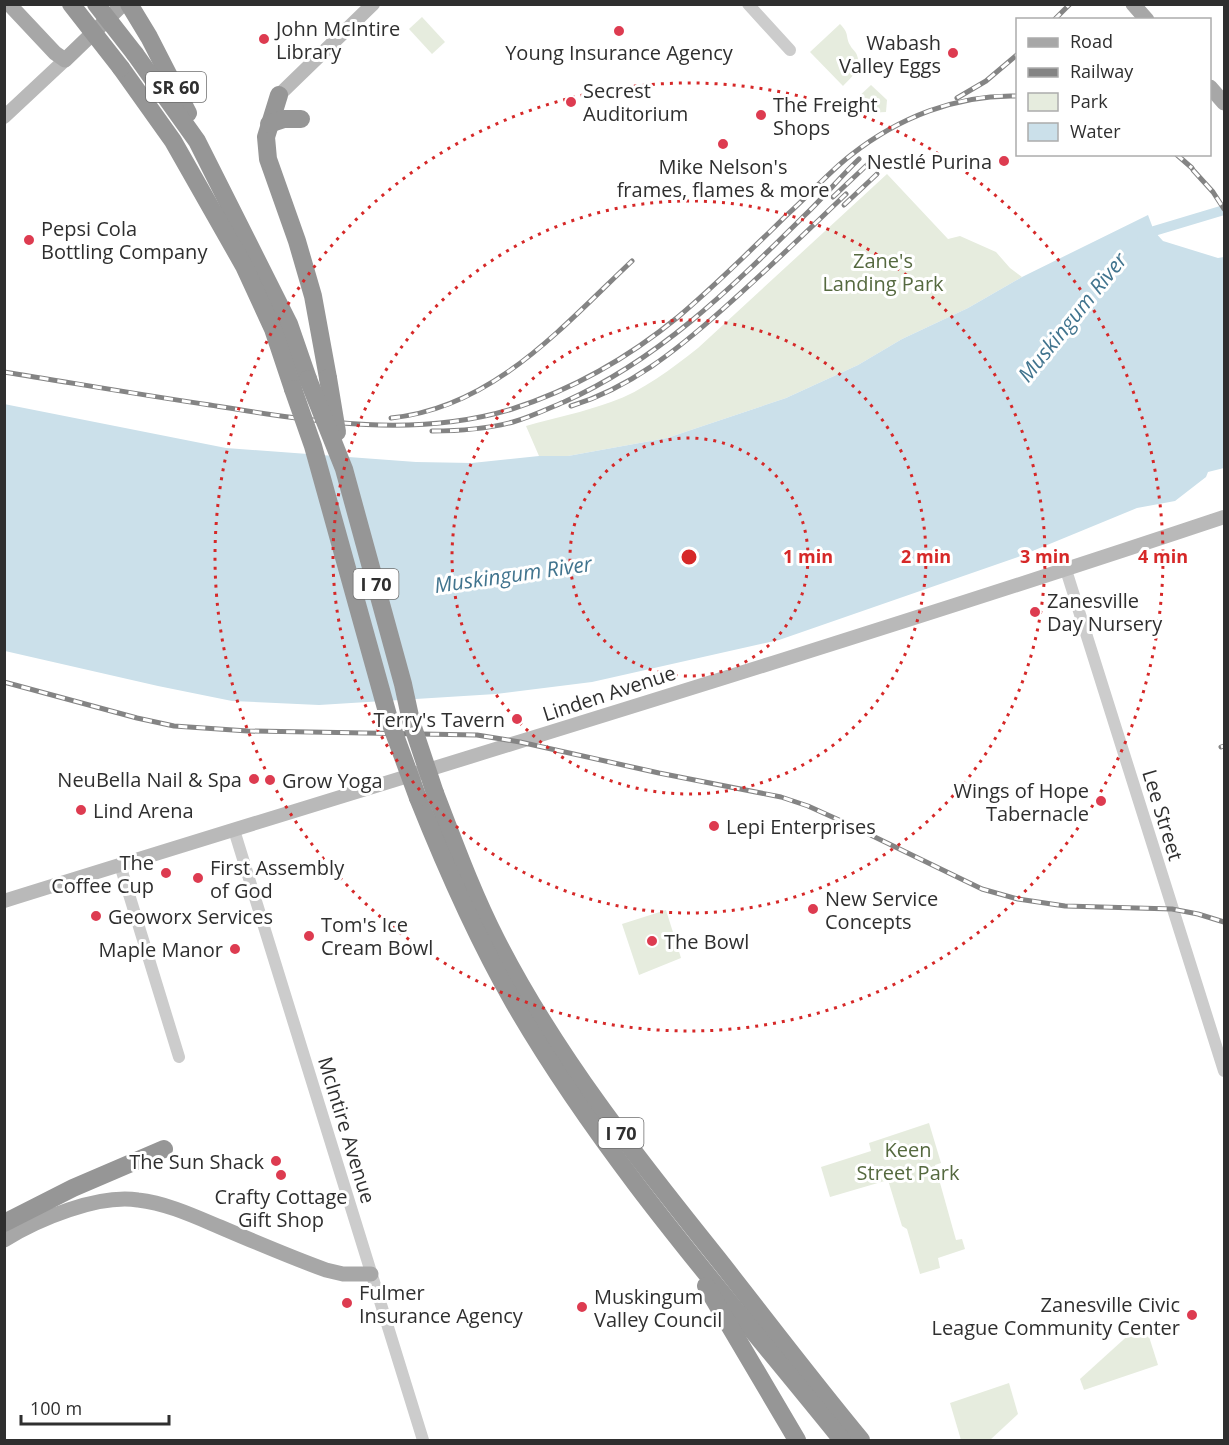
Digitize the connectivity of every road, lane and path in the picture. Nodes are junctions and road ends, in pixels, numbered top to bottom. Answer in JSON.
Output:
{"nodes":[{"id":1,"x":9,"y":4,"type":"edge"},
{"id":2,"x":72,"y":4,"type":"edge"},
{"id":3,"x":96,"y":4,"type":"edge"},
{"id":4,"x":123,"y":4,"type":"edge"},
{"id":5,"x":129,"y":4,"type":"edge"},
{"id":6,"x":373,"y":4,"type":"edge"},
{"id":7,"x":748,"y":4,"type":"edge"},
{"id":8,"x":1133,"y":4,"type":"edge"},
{"id":9,"x":1145,"y":18,"type":"edge"},
{"id":10,"x":790,"y":50,"type":"dead end"},
{"id":11,"x":65,"y":60,"type":"junction"},
{"id":12,"x":1211,"y":89,"type":"edge"},
{"id":13,"x":279,"y":95,"type":"joint"},
{"id":14,"x":1224,"y":103,"type":"edge"},
{"id":15,"x":4,"y":117,"type":"edge"},
{"id":16,"x":301,"y":119,"type":"dead end"},
{"id":17,"x":269,"y":124,"type":"junction"},
{"id":18,"x":197,"y":141,"type":"junction"},
{"id":19,"x":344,"y":469,"type":"junction"},
{"id":20,"x":1224,"y":517,"type":"edge"},
{"id":21,"x":1066,"y":570,"type":"junction"},
{"id":22,"x":427,"y":795,"type":"junction"},
{"id":23,"x":234,"y":830,"type":"junction"},
{"id":24,"x":120,"y":865,"type":"junction"},
{"id":25,"x":4,"y":902,"type":"edge"},
{"id":26,"x":178,"y":1057,"type":"dead end"},
{"id":27,"x":1224,"y":1071,"type":"edge"},
{"id":28,"x":164,"y":1149,"type":"dead end"},
{"id":29,"x":4,"y":1223,"type":"edge"},
{"id":30,"x":675,"y":1232,"type":"junction"},
{"id":31,"x":4,"y":1240,"type":"edge"},
{"id":32,"x":371,"y":1274,"type":"junction"},
{"id":33,"x":423,"y":1440,"type":"edge"},
{"id":34,"x":796,"y":1440,"type":"edge"},
{"id":35,"x":842,"y":1440,"type":"edge"},
{"id":36,"x":861,"y":1440,"type":"edge"}],
"edges":[{"from":1,"to":11,"type":"main road"},
{"from":2,"to":22,"type":"highway","number":"I 70","bridge":true},
{"from":3,"to":18,"type":"highway","number":"I 70","bridge":true},
{"from":4,"to":11,"type":"main road"},
{"from":5,"to":18,"type":"highway","number":"SR 60"},
{"from":6,"to":13,"type":"main road"},
{"from":7,"to":10,"type":"street"},
{"from":8,"to":9,"type":"main road"},
{"from":11,"to":15,"type":"main road"},
{"from":12,"to":14,"type":"main road"},
{"from":13,"to":17,"type":"highway"},
{"from":16,"to":17,"type":"highway"},
{"from":17,"to":19,"type":"highway","bridge":true},
{"from":18,"to":19,"type":"highway","number":"I 70","bridge":true},
{"from":19,"to":22,"type":"highway","number":"I 70","bridge":true},
{"from":20,"to":21,"type":"main road","name":"Linden Avenue"},
{"from":21,"to":23,"type":"main road","name":"Linden Avenue"},
{"from":21,"to":27,"type":"street","name":"Lee Street"},
{"from":22,"to":30,"type":"highway","number":"I 70"},
{"from":22,"to":36,"type":"highway","number":"I 70"},
{"from":23,"to":24,"type":"main road","name":"Linden Avenue"},
{"from":23,"to":32,"type":"street","name":"McIntire Avenue"},
{"from":24,"to":25,"type":"main road","name":"Linden Avenue"},
{"from":24,"to":26,"type":"street"},
{"from":28,"to":29,"type":"highway"},
{"from":30,"to":34,"type":"highway"},
{"from":30,"to":35,"type":"highway","number":"I 70"},
{"from":31,"to":32,"type":"main road"},
{"from":32,"to":33,"type":"street","name":"McIntire Avenue"}]}
